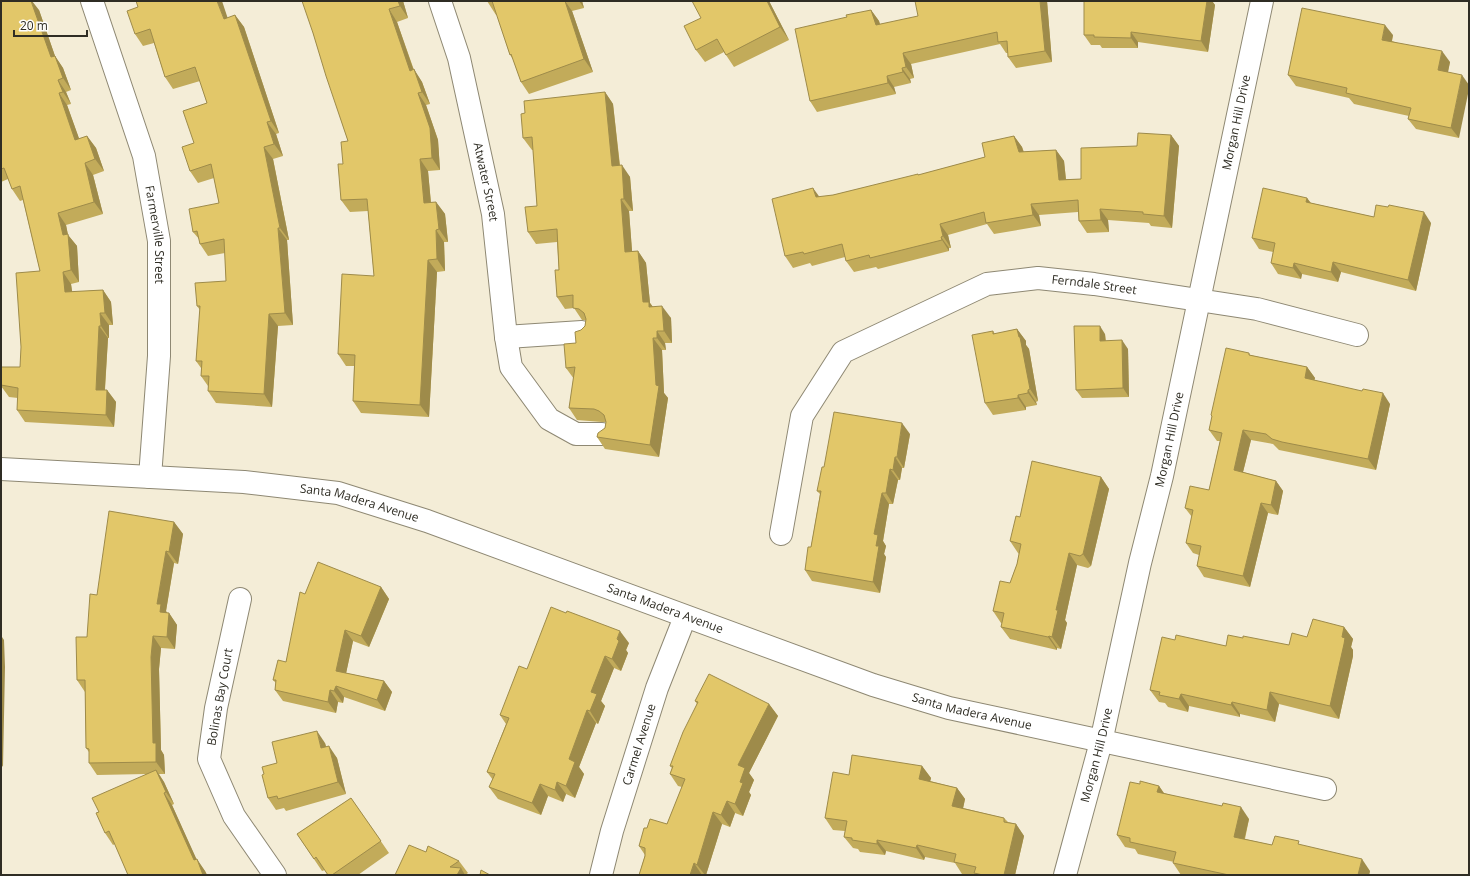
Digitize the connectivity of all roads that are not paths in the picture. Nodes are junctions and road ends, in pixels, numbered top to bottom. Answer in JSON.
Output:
{"nodes":[{"id":1,"x":92,"y":1,"type":"edge"},
{"id":2,"x":440,"y":1,"type":"edge"},
{"id":3,"x":1262,"y":1,"type":"edge"},
{"id":4,"x":1200,"y":300,"type":"junction"},
{"id":5,"x":582,"y":332,"type":"edge"},
{"id":6,"x":1357,"y":334,"type":"dead end"},
{"id":7,"x":506,"y":338,"type":"junction"},
{"id":8,"x":602,"y":434,"type":"edge"},
{"id":9,"x":1,"y":469,"type":"edge"},
{"id":10,"x":150,"y":477,"type":"junction"},
{"id":11,"x":781,"y":534,"type":"dead end"},
{"id":12,"x":240,"y":599,"type":"dead end"},
{"id":13,"x":686,"y":617,"type":"junction"},
{"id":14,"x":1101,"y":742,"type":"junction"},
{"id":15,"x":1325,"y":789,"type":"dead end"},
{"id":16,"x":275,"y":875,"type":"edge"},
{"id":17,"x":601,"y":875,"type":"edge"},
{"id":18,"x":1065,"y":875,"type":"edge"}],
"edges":[{"from":1,"to":10,"type":"street","name":"Farmerville Street"},
{"from":2,"to":7,"type":"street","name":"Atwater Street"},
{"from":3,"to":4,"type":"street","name":"Morgan Hill Drive"},
{"from":4,"to":6,"type":"street","name":"Ferndale Street"},
{"from":4,"to":11,"type":"street","name":"Ferndale Street"},
{"from":4,"to":14,"type":"street","name":"Morgan Hill Drive"},
{"from":5,"to":7,"type":"street"},
{"from":7,"to":8,"type":"street","name":"Atwater Street"},
{"from":9,"to":10,"type":"street","name":"Santa Madera Avenue"},
{"from":10,"to":13,"type":"street","name":"Santa Madera Avenue"},
{"from":12,"to":16,"type":"street","name":"Bolinas Bay Court"},
{"from":13,"to":14,"type":"street","name":"Santa Madera Avenue"},
{"from":13,"to":17,"type":"street","name":"Carmel Avenue"},
{"from":14,"to":15,"type":"street","name":"Santa Madera Avenue"},
{"from":14,"to":18,"type":"street","name":"Morgan Hill Drive"}]}
